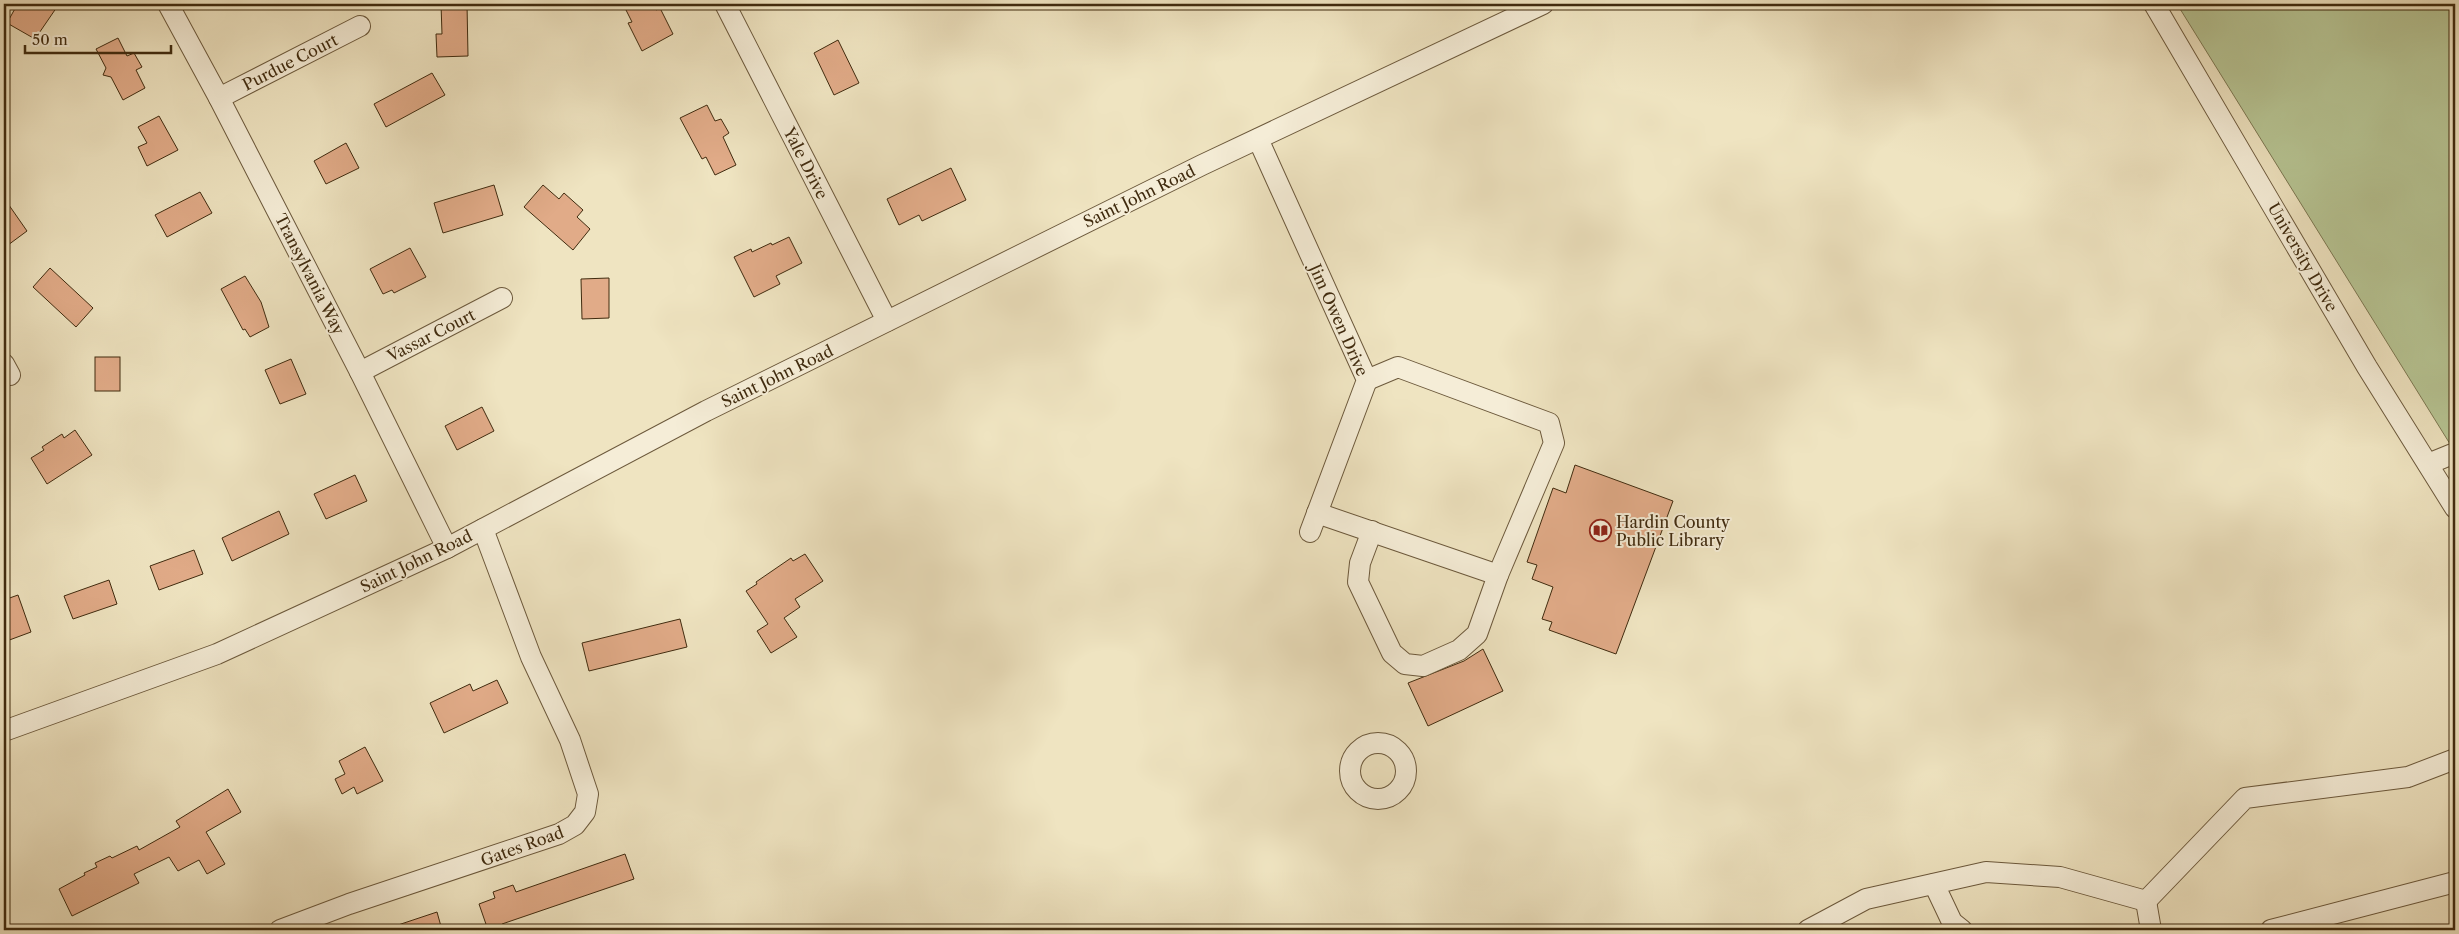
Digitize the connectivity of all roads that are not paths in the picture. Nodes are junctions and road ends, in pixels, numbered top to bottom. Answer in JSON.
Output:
{"nodes":[{"id":1,"x":168,"y":4,"type":"edge"},
{"id":2,"x":725,"y":4,"type":"edge"},
{"id":3,"x":1543,"y":4,"type":"edge"},
{"id":4,"x":2154,"y":4,"type":"edge"},
{"id":5,"x":360,"y":26,"type":"dead end"},
{"id":6,"x":219,"y":98,"type":"junction"},
{"id":7,"x":1258,"y":139,"type":"junction"},
{"id":8,"x":502,"y":298,"type":"dead end"},
{"id":9,"x":887,"y":321,"type":"junction"},
{"id":10,"x":360,"y":372,"type":"junction"},
{"id":11,"x":1367,"y":380,"type":"junction"},
{"id":12,"x":2455,"y":452,"type":"edge"},
{"id":13,"x":2428,"y":464,"type":"junction"},
{"id":14,"x":2455,"y":508,"type":"edge"},
{"id":15,"x":1317,"y":513,"type":"junction"},
{"id":16,"x":483,"y":529,"type":"junction"},
{"id":17,"x":1310,"y":532,"type":"dead end"},
{"id":18,"x":1372,"y":532,"type":"junction"},
{"id":19,"x":447,"y":548,"type":"junction"},
{"id":20,"x":1498,"y":575,"type":"junction"},
{"id":21,"x":4,"y":731,"type":"edge"},
{"id":22,"x":2455,"y":759,"type":"edge"},
{"id":23,"x":2455,"y":882,"type":"edge"},
{"id":24,"x":1934,"y":884,"type":"junction"},
{"id":25,"x":2146,"y":901,"type":"junction"},
{"id":26,"x":280,"y":930,"type":"edge"},
{"id":27,"x":1808,"y":930,"type":"edge"},
{"id":28,"x":1962,"y":930,"type":"edge"},
{"id":29,"x":2151,"y":930,"type":"edge"},
{"id":30,"x":2271,"y":930,"type":"edge"}],
"edges":[{"from":1,"to":6,"type":"street","name":"Transylvania Way"},
{"from":2,"to":9,"type":"street","name":"Yale Drive"},
{"from":3,"to":7,"type":"street","name":"Saint John Road"},
{"from":4,"to":13,"type":"street","name":"University Drive"},
{"from":5,"to":6,"type":"street","name":"Purdue Court"},
{"from":6,"to":10,"type":"street","name":"Transylvania Way"},
{"from":7,"to":9,"type":"street","name":"Saint John Road"},
{"from":7,"to":11,"type":"street","name":"Jim Owen Drive"},
{"from":8,"to":10,"type":"street","name":"Vassar Court"},
{"from":9,"to":16,"type":"street","name":"Saint John Road"},
{"from":10,"to":19,"type":"street","name":"Transylvania Way"},
{"from":11,"to":15,"type":"street","name":"Jim Owen Drive"},
{"from":11,"to":20,"type":"street"},
{"from":12,"to":13,"type":"street"},
{"from":13,"to":14,"type":"street","name":"University Drive"},
{"from":15,"to":17,"type":"street","name":"Jim Owen Drive"},
{"from":15,"to":18,"type":"street"},
{"from":16,"to":19,"type":"street","name":"Saint John Road"},
{"from":16,"to":26,"type":"street","name":"Gates Road"},
{"from":18,"to":20,"type":"street"},
{"from":18,"to":20,"type":"street"},
{"from":19,"to":21,"type":"street","name":"Saint John Road"},
{"from":22,"to":25,"type":"street"},
{"from":23,"to":30,"type":"street"},
{"from":24,"to":25,"type":"street"},
{"from":24,"to":27,"type":"street"},
{"from":24,"to":28,"type":"street"},
{"from":25,"to":29,"type":"street"}]}
